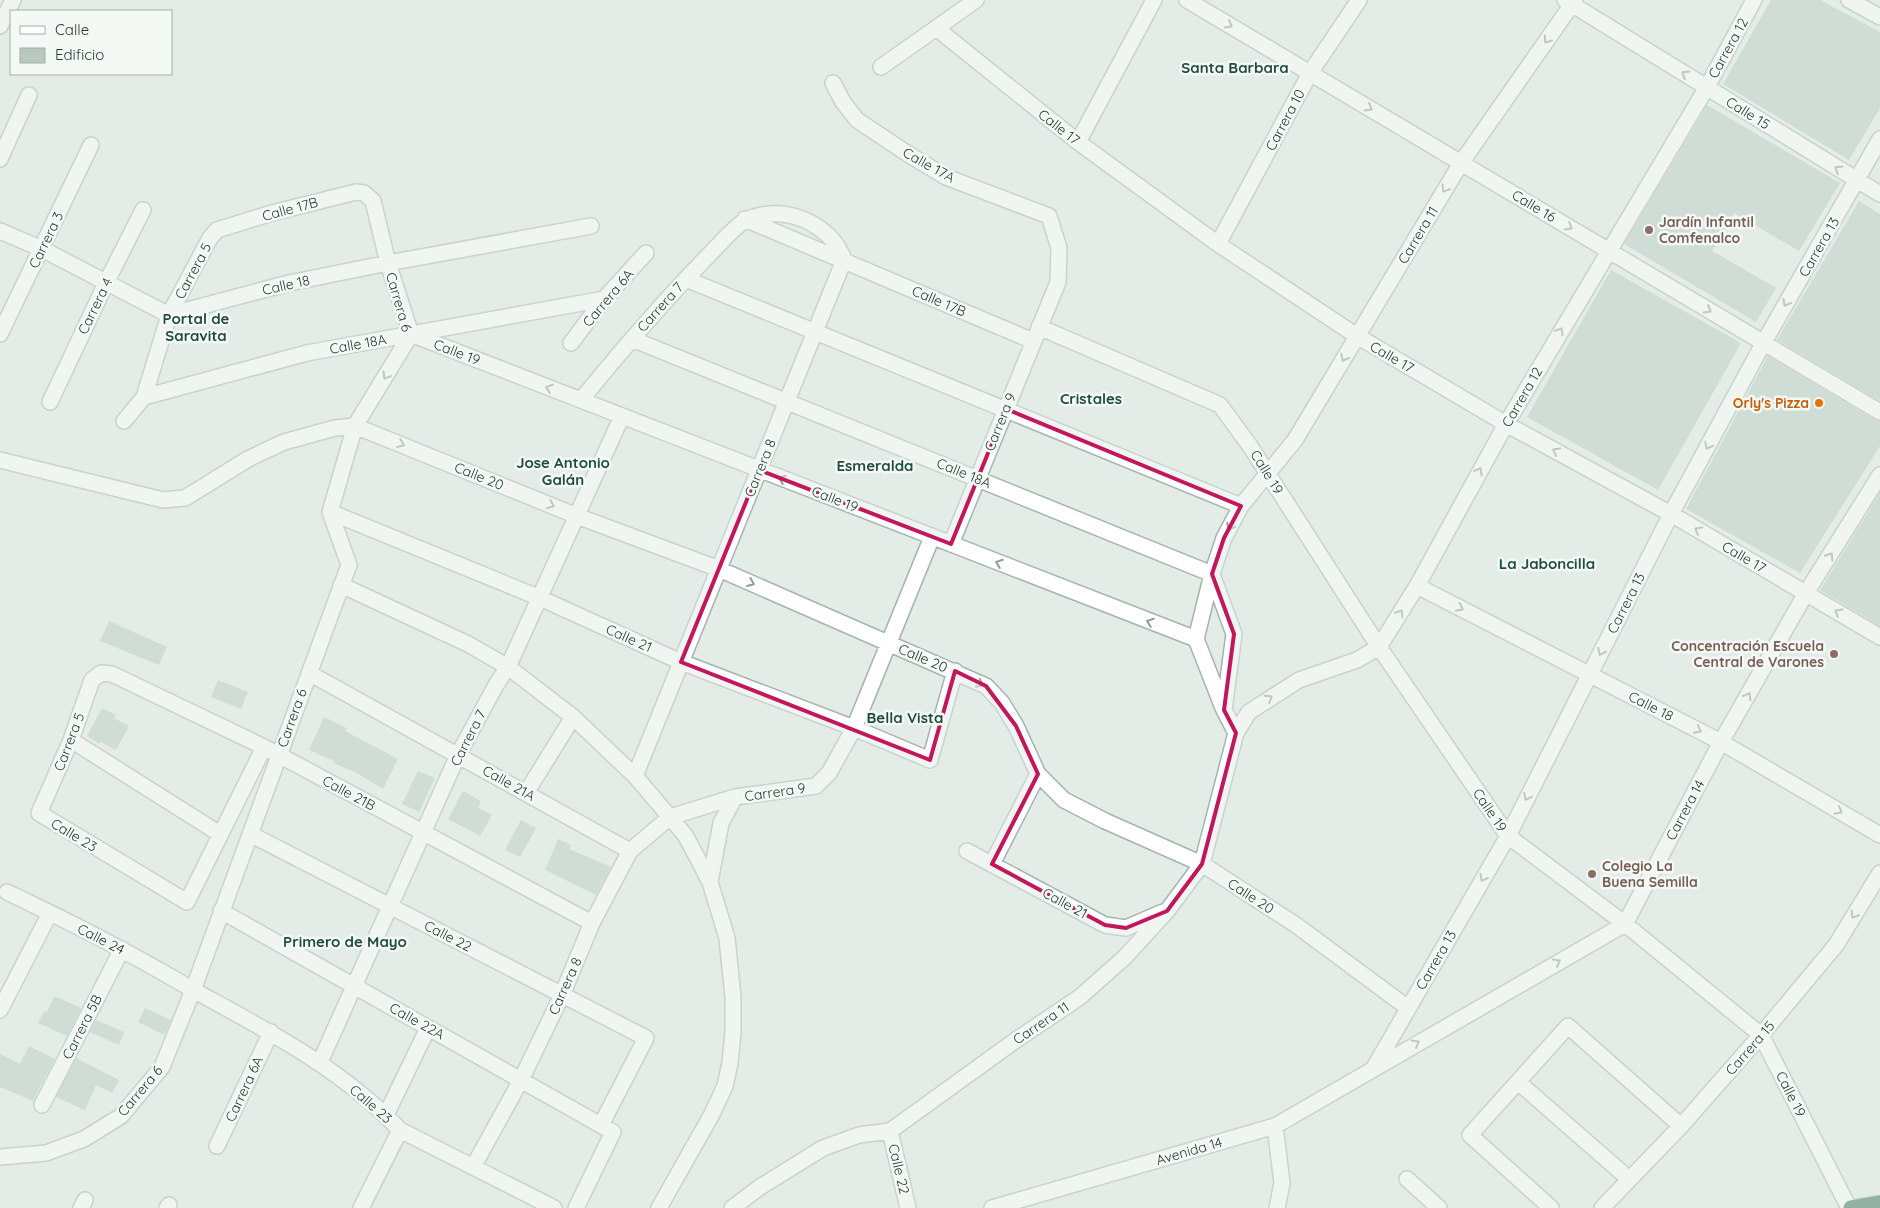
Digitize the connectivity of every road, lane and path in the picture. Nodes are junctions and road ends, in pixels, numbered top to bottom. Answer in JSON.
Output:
{"nodes":[{"id":1,"x":13,"y":0,"type":"edge"},
{"id":2,"x":976,"y":0,"type":"edge"},
{"id":3,"x":1154,"y":0,"type":"edge"},
{"id":4,"x":1187,"y":0,"type":"edge"},
{"id":5,"x":1359,"y":0,"type":"edge"},
{"id":6,"x":1754,"y":0,"type":"edge"},
{"id":7,"x":1849,"y":0,"type":"edge"},
{"id":8,"x":1571,"y":1,"type":"edge"},
{"id":9,"x":1880,"y":17,"type":"edge"},
{"id":10,"x":0,"y":26,"type":"edge"},
{"id":11,"x":936,"y":28,"type":"junction"},
{"id":12,"x":881,"y":67,"type":"dead end"},
{"id":13,"x":1310,"y":73,"type":"junction"},
{"id":14,"x":833,"y":83,"type":"dead end"},
{"id":15,"x":1706,"y":87,"type":"junction"},
{"id":16,"x":29,"y":95,"type":"dead end"},
{"id":17,"x":1880,"y":139,"type":"edge"},
{"id":18,"x":1078,"y":142,"type":"junction"},
{"id":19,"x":90,"y":145,"type":"dead end"},
{"id":20,"x":0,"y":159,"type":"edge"},
{"id":21,"x":1461,"y":163,"type":"junction"},
{"id":22,"x":1858,"y":181,"type":"junction"},
{"id":23,"x":364,"y":192,"type":"joint"},
{"id":24,"x":1880,"y":194,"type":"edge"},
{"id":25,"x":143,"y":210,"type":"dead end"},
{"id":26,"x":1049,"y":216,"type":"joint"},
{"id":27,"x":745,"y":220,"type":"junction"},
{"id":28,"x":591,"y":226,"type":"dead end"},
{"id":29,"x":217,"y":230,"type":"joint"},
{"id":30,"x":0,"y":231,"type":"edge"},
{"id":31,"x":1218,"y":244,"type":"junction"},
{"id":32,"x":42,"y":249,"type":"junction"},
{"id":33,"x":1608,"y":250,"type":"junction"},
{"id":34,"x":646,"y":254,"type":"dead end"},
{"id":35,"x":844,"y":260,"type":"junction"},
{"id":36,"x":388,"y":263,"type":"junction"},
{"id":37,"x":686,"y":279,"type":"junction"},
{"id":38,"x":106,"y":283,"type":"junction"},
{"id":39,"x":604,"y":299,"type":"junction"},
{"id":40,"x":169,"y":315,"type":"junction"},
{"id":41,"x":815,"y":332,"type":"junction"},
{"id":42,"x":0,"y":334,"type":"edge"},
{"id":43,"x":411,"y":334,"type":"junction"},
{"id":44,"x":1036,"y":334,"type":"junction"},
{"id":45,"x":1357,"y":336,"type":"junction"},
{"id":46,"x":632,"y":339,"type":"junction"},
{"id":47,"x":1764,"y":342,"type":"junction"},
{"id":48,"x":571,"y":343,"type":"dead end"},
{"id":49,"x":144,"y":397,"type":"junction"},
{"id":50,"x":581,"y":400,"type":"junction"},
{"id":51,"x":787,"y":401,"type":"junction"},
{"id":52,"x":50,"y":402,"type":"dead end"},
{"id":53,"x":1220,"y":405,"type":"joint"},
{"id":54,"x":1006,"y":409,"type":"junction"},
{"id":55,"x":1880,"y":412,"type":"edge"},
{"id":56,"x":622,"y":416,"type":"junction"},
{"id":57,"x":124,"y":421,"type":"dead end"},
{"id":58,"x":1506,"y":424,"type":"junction"},
{"id":59,"x":355,"y":426,"type":"junction"},
{"id":60,"x":0,"y":460,"type":"edge"},
{"id":61,"x":759,"y":470,"type":"junction"},
{"id":62,"x":1267,"y":473,"type":"junction"},
{"id":63,"x":1880,"y":475,"type":"edge"},
{"id":64,"x":977,"y":478,"type":"junction"},
{"id":65,"x":1241,"y":506,"type":"junction"},
{"id":66,"x":330,"y":512,"type":"junction"},
{"id":67,"x":1671,"y":514,"type":"junction"},
{"id":68,"x":577,"y":516,"type":"junction"},
{"id":69,"x":932,"y":537,"type":"junction"},
{"id":70,"x":951,"y":544,"type":"junction"},
{"id":71,"x":719,"y":569,"type":"junction"},
{"id":72,"x":1212,"y":574,"type":"junction"},
{"id":73,"x":341,"y":586,"type":"junction"},
{"id":74,"x":1417,"y":586,"type":"junction"},
{"id":75,"x":1806,"y":593,"type":"junction"},
{"id":76,"x":540,"y":598,"type":"junction"},
{"id":77,"x":1880,"y":637,"type":"edge"},
{"id":78,"x":1196,"y":639,"type":"junction"},
{"id":79,"x":889,"y":643,"type":"junction"},
{"id":80,"x":1380,"y":647,"type":"junction"},
{"id":81,"x":681,"y":662,"type":"junction"},
{"id":82,"x":508,"y":667,"type":"junction"},
{"id":83,"x":955,"y":671,"type":"junction"},
{"id":84,"x":309,"y":672,"type":"junction"},
{"id":85,"x":101,"y":673,"type":"joint"},
{"id":86,"x":1589,"y":675,"type":"junction"},
{"id":87,"x":1224,"y":710,"type":"junction"},
{"id":88,"x":573,"y":717,"type":"junction"},
{"id":89,"x":854,"y":728,"type":"junction"},
{"id":90,"x":1236,"y":733,"type":"junction"},
{"id":91,"x":71,"y":740,"type":"junction"},
{"id":92,"x":1721,"y":742,"type":"junction"},
{"id":93,"x":264,"y":747,"type":"junction"},
{"id":94,"x":458,"y":755,"type":"junction"},
{"id":95,"x":279,"y":756,"type":"junction"},
{"id":96,"x":1038,"y":774,"type":"junction"},
{"id":97,"x":635,"y":776,"type":"junction"},
{"id":98,"x":526,"y":793,"type":"junction"},
{"id":99,"x":735,"y":797,"type":"junction"},
{"id":100,"x":39,"y":813,"type":"joint"},
{"id":101,"x":670,"y":817,"type":"junction"},
{"id":102,"x":425,"y":832,"type":"junction"},
{"id":103,"x":220,"y":834,"type":"junction"},
{"id":104,"x":250,"y":834,"type":"junction"},
{"id":105,"x":1880,"y":835,"type":"edge"},
{"id":106,"x":1508,"y":836,"type":"junction"},
{"id":107,"x":630,"y":851,"type":"junction"},
{"id":108,"x":967,"y":851,"type":"dead end"},
{"id":109,"x":992,"y":864,"type":"junction"},
{"id":110,"x":1202,"y":864,"type":"junction"},
{"id":111,"x":1880,"y":873,"type":"edge"},
{"id":112,"x":710,"y":882,"type":"junction"},
{"id":113,"x":7,"y":892,"type":"dead end"},
{"id":114,"x":391,"y":906,"type":"junction"},
{"id":115,"x":1167,"y":911,"type":"junction"},
{"id":116,"x":221,"y":912,"type":"junction"},
{"id":117,"x":50,"y":913,"type":"junction"},
{"id":118,"x":592,"y":923,"type":"junction"},
{"id":119,"x":1625,"y":924,"type":"junction"},
{"id":120,"x":122,"y":949,"type":"junction"},
{"id":121,"x":355,"y":986,"type":"junction"},
{"id":122,"x":193,"y":990,"type":"junction"},
{"id":123,"x":562,"y":995,"type":"junction"},
{"id":124,"x":1408,"y":1008,"type":"junction"},
{"id":125,"x":0,"y":1010,"type":"edge"},
{"id":126,"x":428,"y":1028,"type":"junction"},
{"id":127,"x":271,"y":1032,"type":"junction"},
{"id":128,"x":1761,"y":1035,"type":"junction"},
{"id":129,"x":320,"y":1062,"type":"junction"},
{"id":130,"x":1374,"y":1068,"type":"junction"},
{"id":131,"x":521,"y":1080,"type":"junction"},
{"id":132,"x":1518,"y":1082,"type":"junction"},
{"id":133,"x":42,"y":1105,"type":"dead end"},
{"id":134,"x":386,"y":1115,"type":"junction"},
{"id":135,"x":1275,"y":1126,"type":"junction"},
{"id":136,"x":1681,"y":1126,"type":"junction"},
{"id":137,"x":607,"y":1128,"type":"junction"},
{"id":138,"x":400,"y":1130,"type":"junction"},
{"id":139,"x":890,"y":1131,"type":"junction"},
{"id":140,"x":217,"y":1146,"type":"dead end"},
{"id":141,"x":0,"y":1157,"type":"edge"},
{"id":142,"x":473,"y":1167,"type":"junction"},
{"id":143,"x":1407,"y":1179,"type":"dead end"},
{"id":144,"x":1629,"y":1179,"type":"junction"},
{"id":145,"x":1879,"y":1202,"type":"edge"},
{"id":146,"x":361,"y":1208,"type":"edge"},
{"id":147,"x":554,"y":1208,"type":"edge"},
{"id":148,"x":576,"y":1208,"type":"edge"},
{"id":149,"x":659,"y":1208,"type":"edge"},
{"id":150,"x":732,"y":1208,"type":"edge"},
{"id":151,"x":908,"y":1208,"type":"edge"},
{"id":152,"x":992,"y":1208,"type":"edge"},
{"id":153,"x":1277,"y":1208,"type":"edge"},
{"id":154,"x":1439,"y":1208,"type":"edge"},
{"id":155,"x":1551,"y":1208,"type":"edge"},
{"id":156,"x":1602,"y":1208,"type":"edge"},
{"id":157,"x":1850,"y":1208,"type":"edge"}],
"edges":[{"from":1,"to":10,"type":"street"},
{"from":2,"to":11,"type":"street"},
{"from":3,"to":18,"type":"street"},
{"from":4,"to":13,"type":"street","name":"Calle 16","one_way":true},
{"from":5,"to":13,"type":"street","name":"Carrera 10"},
{"from":6,"to":15,"type":"street","name":"Carrera 12"},
{"from":7,"to":9,"type":"street"},
{"from":15,"to":8,"type":"street","name":"Calle 15","one_way":true},
{"from":8,"to":21,"type":"street","name":"Carrera 11","one_way":true},
{"from":11,"to":12,"type":"street"},
{"from":11,"to":18,"type":"street","name":"Calle 17"},
{"from":13,"to":21,"type":"street","name":"Calle 16","one_way":true},
{"from":13,"to":31,"type":"street","name":"Carrera 10"},
{"from":14,"to":26,"type":"street","name":"Calle 17A"},
{"from":22,"to":15,"type":"street","name":"Calle 15","one_way":true},
{"from":15,"to":33,"type":"street","name":"Carrera 12"},
{"from":16,"to":20,"type":"street"},
{"from":17,"to":22,"type":"street","name":"Carrera 13"},
{"from":18,"to":31,"type":"street","name":"Calle 17"},
{"from":19,"to":32,"type":"street","name":"Carrera 3"},
{"from":21,"to":33,"type":"street","name":"Calle 16","one_way":true},
{"from":21,"to":45,"type":"street","name":"Carrera 11","one_way":true},
{"from":22,"to":24,"type":"street","name":"Calle 15"},
{"from":22,"to":47,"type":"street","name":"Carrera 13","one_way":true},
{"from":23,"to":29,"type":"street","name":"Calle 17B"},
{"from":23,"to":36,"type":"street","name":"Carrera 6"},
{"from":25,"to":38,"type":"street","name":"Carrera 4"},
{"from":26,"to":44,"type":"street","name":"Carrera 9"},
{"from":27,"to":35,"type":"street"},
{"from":27,"to":35,"type":"street"},
{"from":27,"to":37,"type":"street","name":"Carrera 7"},
{"from":28,"to":36,"type":"street","name":"Calle 18"},
{"from":29,"to":40,"type":"street","name":"Carrera 5"},
{"from":30,"to":32,"type":"street"},
{"from":31,"to":45,"type":"street","name":"Calle 17"},
{"from":32,"to":38,"type":"street"},
{"from":32,"to":42,"type":"street","name":"Carrera 3"},
{"from":33,"to":47,"type":"street","name":"Calle 16","one_way":true},
{"from":58,"to":33,"type":"street","name":"Carrera 12","one_way":true},
{"from":34,"to":39,"type":"street","name":"Carrera 6A"},
{"from":35,"to":41,"type":"street","name":"Carrera 8"},
{"from":35,"to":44,"type":"street","name":"Calle 17B"},
{"from":36,"to":40,"type":"street","name":"Calle 18"},
{"from":36,"to":43,"type":"street","name":"Carrera 6"},
{"from":37,"to":41,"type":"street"},
{"from":37,"to":46,"type":"street","name":"Carrera 7"},
{"from":38,"to":40,"type":"street"},
{"from":38,"to":52,"type":"street","name":"Carrera 4"},
{"from":39,"to":43,"type":"street","name":"Calle 18A"},
{"from":39,"to":48,"type":"street","name":"Carrera 6A"},
{"from":40,"to":49,"type":"street","name":"Carrera 5"},
{"from":41,"to":51,"type":"street","name":"Carrera 8"},
{"from":41,"to":54,"type":"street"},
{"from":43,"to":49,"type":"street","name":"Calle 18A"},
{"from":50,"to":43,"type":"street","name":"Calle 19","one_way":true},
{"from":43,"to":59,"type":"street","name":"Carrera 6","one_way":true},
{"from":44,"to":53,"type":"street","name":"Calle 17B"},
{"from":44,"to":54,"type":"street","name":"Carrera 9"},
{"from":45,"to":58,"type":"street","name":"Calle 17"},
{"from":45,"to":62,"type":"street","name":"Carrera 11","one_way":true},
{"from":46,"to":50,"type":"street","name":"Carrera 7"},
{"from":46,"to":51,"type":"street","name":"Calle 18A"},
{"from":47,"to":55,"type":"street","name":"Calle 16"},
{"from":47,"to":67,"type":"street","name":"Carrera 13","one_way":true},
{"from":49,"to":57,"type":"street","name":"Carrera 5"},
{"from":50,"to":56,"type":"street","name":"Calle 19"},
{"from":51,"to":61,"type":"street","name":"Carrera 8"},
{"from":51,"to":64,"type":"street","name":"Calle 18A"},
{"from":53,"to":62,"type":"street","name":"Calle 19"},
{"from":54,"to":64,"type":"street","name":"Carrera 9"},
{"from":54,"to":65,"type":"street"},
{"from":56,"to":61,"type":"street","name":"Calle 19"},
{"from":56,"to":68,"type":"street","name":"Carrera 7"},
{"from":67,"to":58,"type":"street","name":"Calle 17","one_way":true},
{"from":74,"to":58,"type":"street","name":"Carrera 12","one_way":true},
{"from":59,"to":60,"type":"street"},
{"from":59,"to":66,"type":"street","name":"Carrera 6"},
{"from":59,"to":68,"type":"street","name":"Calle 20","one_way":true},
{"from":69,"to":61,"type":"street","name":"Calle 19","one_way":true},
{"from":61,"to":71,"type":"street","name":"Carrera 8"},
{"from":62,"to":65,"type":"street","name":"Carrera 11"},
{"from":62,"to":80,"type":"street","name":"Calle 19"},
{"from":75,"to":63,"type":"street","name":"Carrera 14","one_way":true},
{"from":64,"to":70,"type":"street","name":"Carrera 9"},
{"from":64,"to":72,"type":"street","name":"Calle 18A"},
{"from":65,"to":72,"type":"street","name":"Carrera 11","one_way":true},
{"from":66,"to":73,"type":"street","name":"Carrera 6"},
{"from":66,"to":76,"type":"street","name":"Calle 21"},
{"from":75,"to":67,"type":"street","name":"Calle 17","one_way":true},
{"from":67,"to":86,"type":"street","name":"Carrera 13","one_way":true},
{"from":68,"to":71,"type":"street","name":"Calle 20"},
{"from":68,"to":76,"type":"street","name":"Carrera 7"},
{"from":69,"to":70,"type":"street","name":"Calle 19"},
{"from":69,"to":79,"type":"street","name":"Carrera 9"},
{"from":78,"to":70,"type":"street","name":"Calle 19","one_way":true},
{"from":71,"to":79,"type":"street","name":"Calle 20","one_way":true},
{"from":71,"to":81,"type":"street","name":"Carrera 8"},
{"from":72,"to":78,"type":"street"},
{"from":72,"to":87,"type":"street"},
{"from":73,"to":82,"type":"street"},
{"from":73,"to":84,"type":"street","name":"Carrera 6"},
{"from":80,"to":74,"type":"street","name":"Carrera 12","one_way":true},
{"from":74,"to":86,"type":"street","name":"Calle 18","one_way":true},
{"from":77,"to":75,"type":"street","name":"Calle 17","one_way":true},
{"from":92,"to":75,"type":"street","name":"Carrera 14","one_way":true},
{"from":76,"to":81,"type":"street","name":"Calle 21"},
{"from":76,"to":82,"type":"street","name":"Carrera 7"},
{"from":78,"to":87,"type":"street"},
{"from":79,"to":83,"type":"street","name":"Calle 20"},
{"from":79,"to":89,"type":"street","name":"Carrera 9"},
{"from":90,"to":80,"type":"street","name":"Carrera 12","one_way":true},
{"from":80,"to":106,"type":"street","name":"Calle 19"},
{"from":81,"to":89,"type":"street","name":"Calle 21"},
{"from":81,"to":97,"type":"street","name":"Carrera 8"},
{"from":82,"to":88,"type":"street"},
{"from":82,"to":94,"type":"street","name":"Carrera 7"},
{"from":83,"to":89,"type":"street","name":"Calle 21"},
{"from":83,"to":96,"type":"street","name":"Calle 20","one_way":true},
{"from":84,"to":94,"type":"street","name":"Calle 21A"},
{"from":84,"to":95,"type":"street","name":"Carrera 6"},
{"from":85,"to":91,"type":"street","name":"Carrera 5"},
{"from":85,"to":93,"type":"street","name":"Calle 21B"},
{"from":86,"to":92,"type":"street","name":"Calle 18","one_way":true},
{"from":86,"to":106,"type":"street","name":"Carrera 13","one_way":true},
{"from":87,"to":90,"type":"street"},
{"from":88,"to":97,"type":"street"},
{"from":88,"to":98,"type":"street"},
{"from":89,"to":99,"type":"street","name":"Carrera 9"},
{"from":90,"to":110,"type":"street","name":"Carrera 11"},
{"from":91,"to":100,"type":"street","name":"Carrera 5"},
{"from":91,"to":103,"type":"street"},
{"from":92,"to":105,"type":"street","name":"Calle 18","one_way":true},
{"from":92,"to":119,"type":"street","name":"Carrera 14"},
{"from":93,"to":95,"type":"street","name":"Calle 21B"},
{"from":93,"to":103,"type":"street"},
{"from":94,"to":98,"type":"street","name":"Calle 21A"},
{"from":94,"to":102,"type":"street","name":"Carrera 7"},
{"from":95,"to":102,"type":"street","name":"Calle 21B"},
{"from":95,"to":104,"type":"street","name":"Carrera 6"},
{"from":96,"to":109,"type":"street"},
{"from":96,"to":110,"type":"street","name":"Calle 20"},
{"from":97,"to":101,"type":"street"},
{"from":98,"to":107,"type":"street","name":"Calle 21A"},
{"from":99,"to":101,"type":"street","name":"Carrera 9"},
{"from":99,"to":112,"type":"street"},
{"from":100,"to":103,"type":"street","name":"Calle 23"},
{"from":101,"to":107,"type":"street","name":"Carrera 8"},
{"from":101,"to":112,"type":"street"},
{"from":102,"to":114,"type":"street","name":"Carrera 7"},
{"from":102,"to":118,"type":"street","name":"Calle 21B"},
{"from":104,"to":114,"type":"street","name":"Calle 22"},
{"from":104,"to":116,"type":"street","name":"Carrera 6"},
{"from":106,"to":119,"type":"street","name":"Calle 19"},
{"from":106,"to":124,"type":"street","name":"Carrera 13","one_way":true},
{"from":107,"to":118,"type":"street","name":"Carrera 8"},
{"from":108,"to":109,"type":"street","name":"Calle 21"},
{"from":109,"to":115,"type":"street","name":"Calle 21"},
{"from":110,"to":115,"type":"street","name":"Carrera 11"},
{"from":110,"to":124,"type":"street","name":"Calle 20"},
{"from":111,"to":128,"type":"street","name":"Carrera 15","one_way":true},
{"from":112,"to":149,"type":"street"},
{"from":113,"to":117,"type":"street","name":"Calle 24"},
{"from":114,"to":121,"type":"street","name":"Carrera 7"},
{"from":114,"to":123,"type":"street","name":"Calle 22"},
{"from":115,"to":139,"type":"street","name":"Carrera 11"},
{"from":116,"to":121,"type":"street","name":"Calle 22A"},
{"from":116,"to":122,"type":"street","name":"Carrera 6"},
{"from":117,"to":120,"type":"street","name":"Calle 24"},
{"from":117,"to":125,"type":"street"},
{"from":118,"to":123,"type":"street","name":"Carrera 8"},
{"from":119,"to":128,"type":"street","name":"Calle 19"},
{"from":130,"to":119,"type":"street","one_way":true},
{"from":120,"to":122,"type":"street","name":"Calle 24"},
{"from":120,"to":133,"type":"street","name":"Carrera 5B"},
{"from":121,"to":126,"type":"street","name":"Calle 22A"},
{"from":121,"to":129,"type":"street","name":"Carrera 7"},
{"from":122,"to":127,"type":"street","name":"Calle 23"},
{"from":122,"to":141,"type":"street","name":"Carrera 6"},
{"from":123,"to":131,"type":"street","name":"Carrera 8"},
{"from":123,"to":137,"type":"street","name":"Calle 22"},
{"from":124,"to":130,"type":"street","name":"Carrera 13"},
{"from":126,"to":131,"type":"street","name":"Calle 22A"},
{"from":126,"to":134,"type":"street"},
{"from":127,"to":129,"type":"street","name":"Calle 23"},
{"from":127,"to":140,"type":"street","name":"Carrera 6A"},
{"from":128,"to":136,"type":"street","name":"Carrera 15"},
{"from":128,"to":157,"type":"street","name":"Calle 19"},
{"from":129,"to":134,"type":"street","name":"Calle 23"},
{"from":130,"to":135,"type":"street","name":"Avenida 14"},
{"from":131,"to":137,"type":"street","name":"Calle 22A"},
{"from":131,"to":142,"type":"street","name":"Carrera 8"},
{"from":132,"to":136,"type":"street"},
{"from":132,"to":144,"type":"street"},
{"from":132,"to":155,"type":"street"},
{"from":134,"to":138,"type":"street","name":"Calle 23"},
{"from":135,"to":152,"type":"street","name":"Avenida 14"},
{"from":135,"to":153,"type":"street"},
{"from":136,"to":144,"type":"street","name":"Carrera 15"},
{"from":137,"to":148,"type":"street"},
{"from":138,"to":142,"type":"street","name":"Calle 23"},
{"from":138,"to":146,"type":"street"},
{"from":139,"to":150,"type":"street","name":"Carrera 11"},
{"from":139,"to":151,"type":"street","name":"Calle 22"},
{"from":142,"to":147,"type":"street","name":"Calle 23"},
{"from":143,"to":154,"type":"street"},
{"from":144,"to":156,"type":"street","name":"Carrera 15"},
{"from":145,"to":157,"type":"highway"}]}
